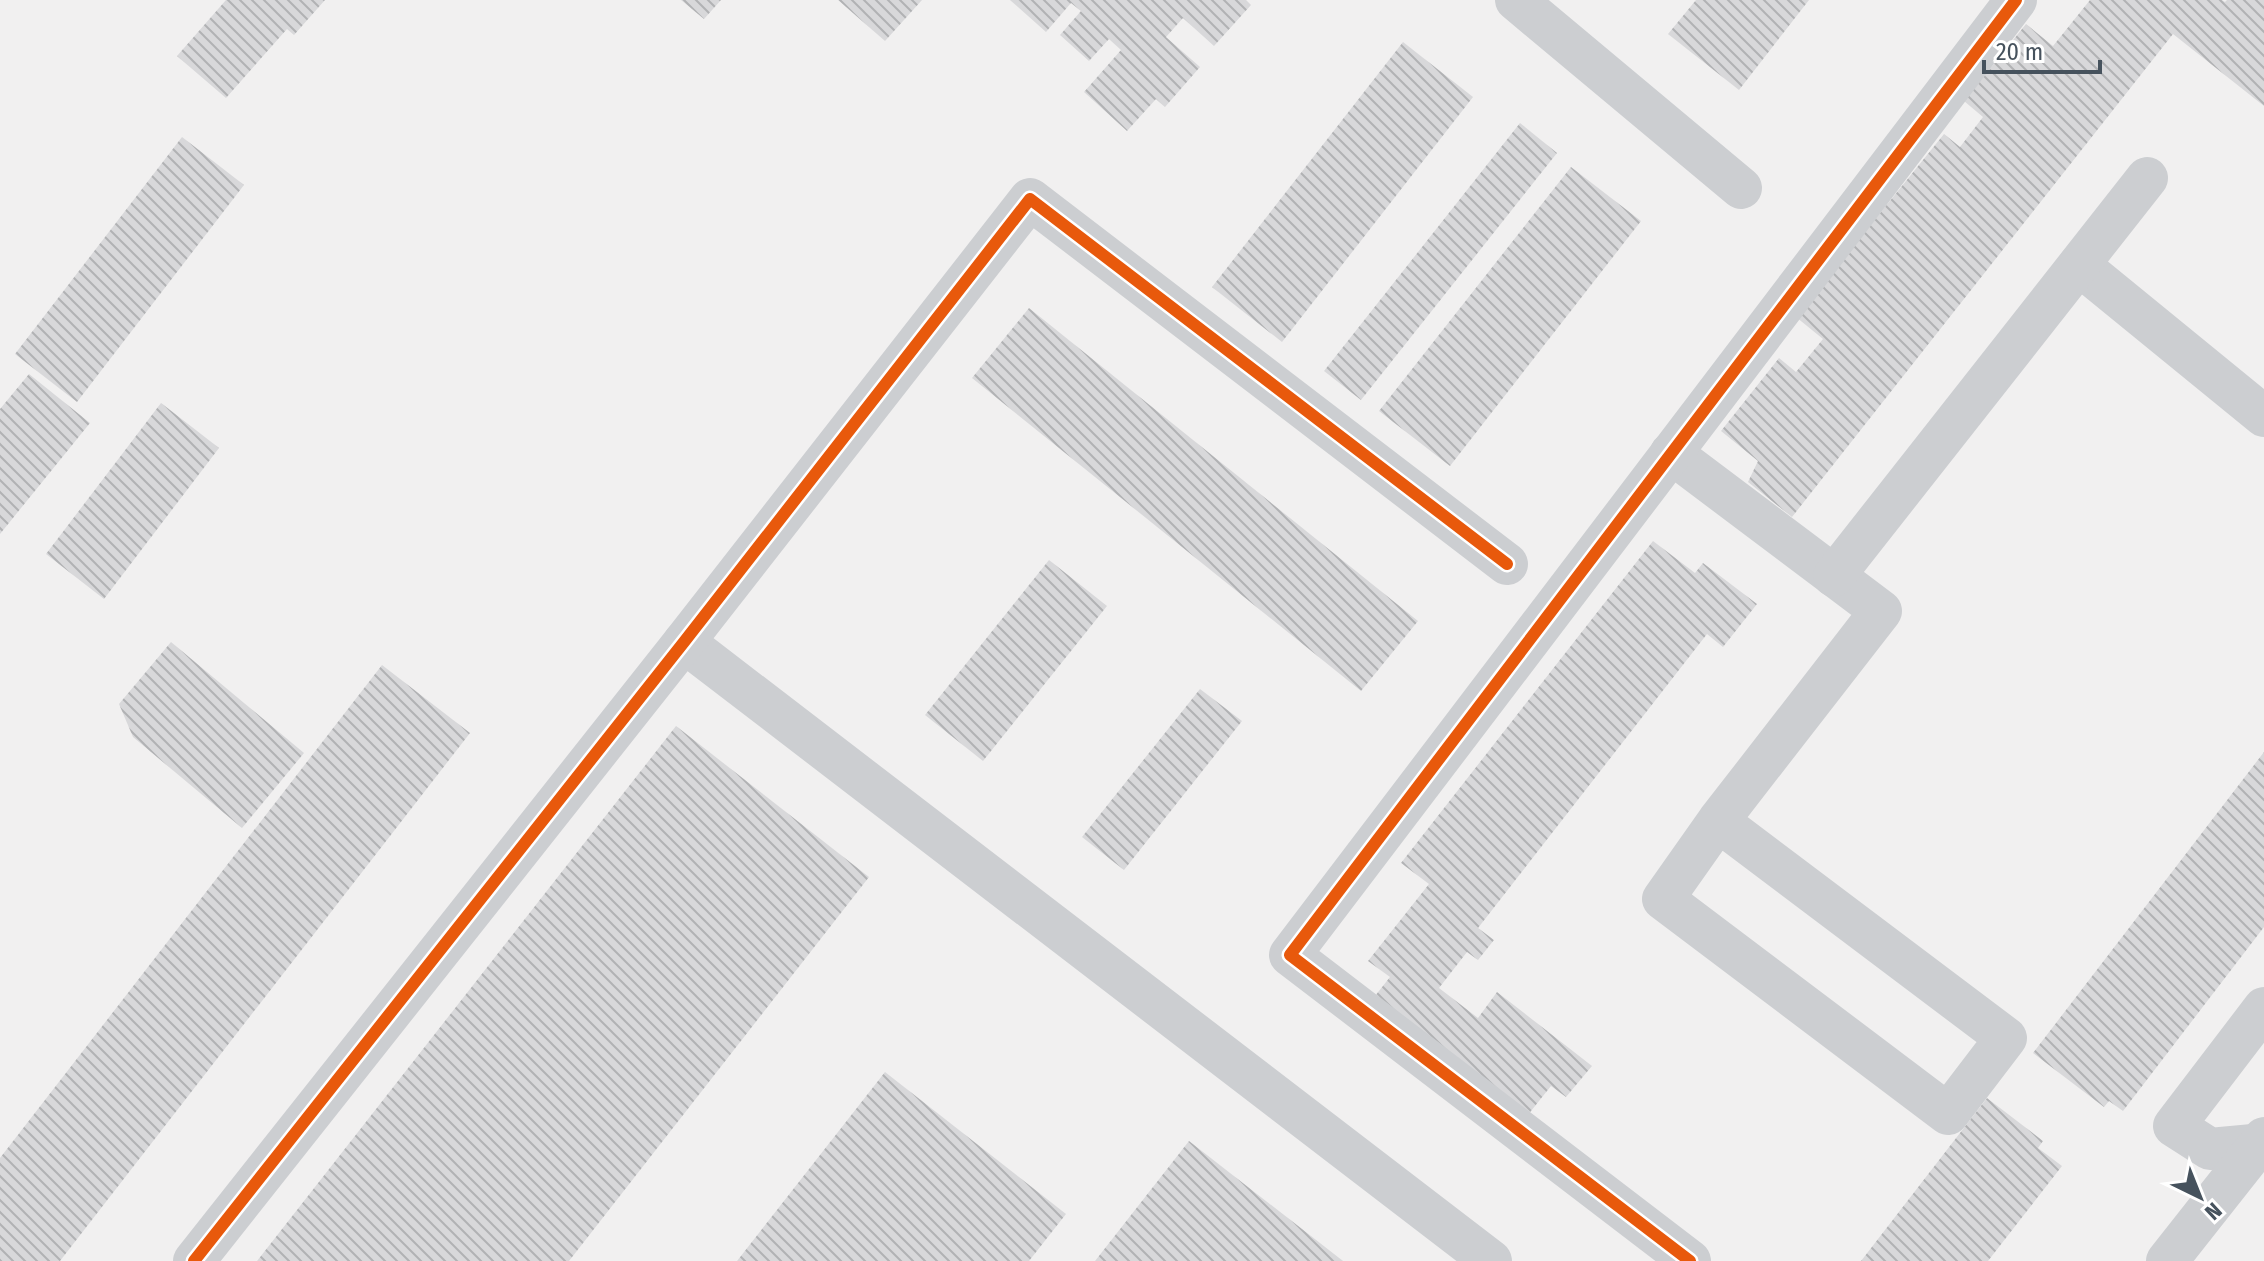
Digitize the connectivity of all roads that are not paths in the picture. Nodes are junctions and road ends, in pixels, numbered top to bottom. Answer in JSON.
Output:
{"nodes":[{"id":1,"x":1516,"y":0,"type":"edge"},
{"id":2,"x":2016,"y":0,"type":"edge"},
{"id":3,"x":2147,"y":178,"type":"dead end"},
{"id":4,"x":1741,"y":188,"type":"dead end"},
{"id":5,"x":2079,"y":265,"type":"junction"},
{"id":6,"x":2264,"y":416,"type":"edge"},
{"id":7,"x":1671,"y":453,"type":"junction"},
{"id":8,"x":1507,"y":564,"type":"dead end"},
{"id":9,"x":1834,"y":576,"type":"junction"},
{"id":10,"x":684,"y":642,"type":"junction"},
{"id":11,"x":1718,"y":821,"type":"junction"},
{"id":12,"x":2264,"y":1008,"type":"edge"},
{"id":13,"x":2262,"y":1143,"type":"edge"},
{"id":14,"x":1470,"y":1255,"type":"edge"},
{"id":15,"x":194,"y":1261,"type":"edge"},
{"id":16,"x":1690,"y":1261,"type":"edge"},
{"id":17,"x":2167,"y":1261,"type":"edge"}],
"edges":[{"from":1,"to":4,"type":"street"},
{"from":2,"to":7,"type":"street"},
{"from":3,"to":5,"type":"street"},
{"from":5,"to":6,"type":"street"},
{"from":5,"to":9,"type":"street"},
{"from":7,"to":9,"type":"street"},
{"from":7,"to":16,"type":"street"},
{"from":8,"to":10,"type":"street"},
{"from":9,"to":11,"type":"street"},
{"from":10,"to":14,"type":"street"},
{"from":10,"to":15,"type":"street"},
{"from":11,"to":11,"type":"street"},
{"from":12,"to":13,"type":"street"},
{"from":13,"to":17,"type":"street"}]}
